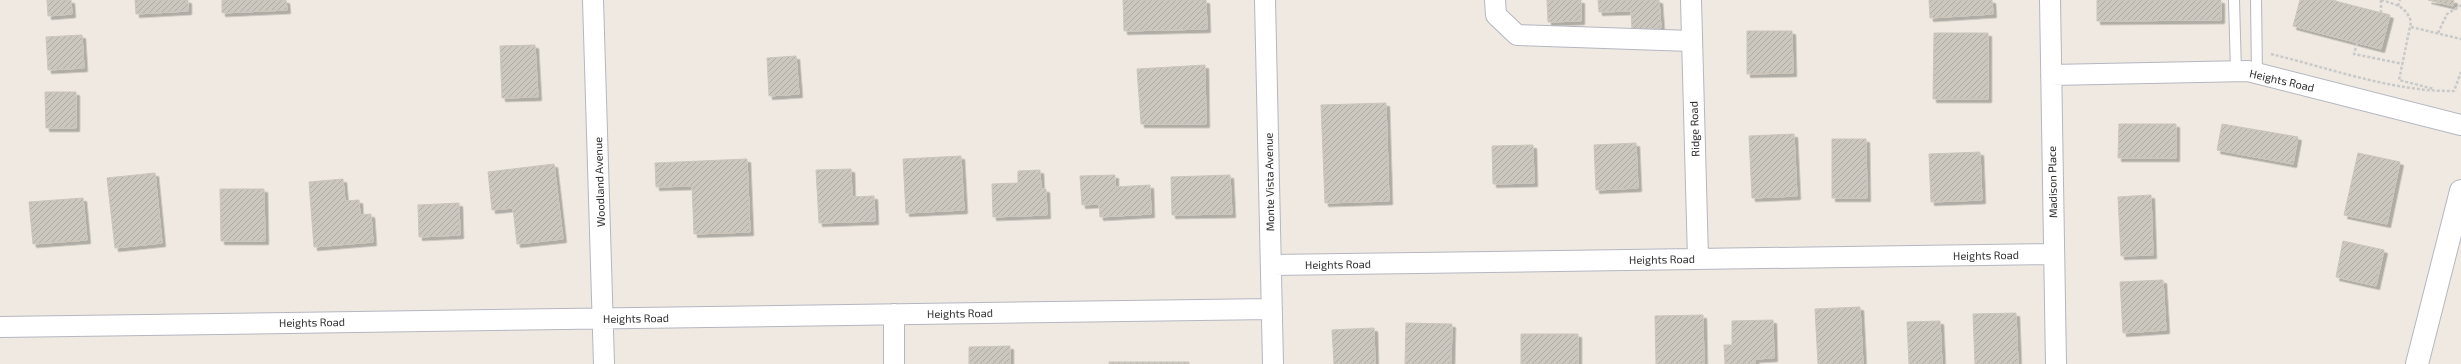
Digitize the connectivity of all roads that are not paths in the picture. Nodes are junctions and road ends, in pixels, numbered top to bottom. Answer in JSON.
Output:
{"nodes":[{"id":1,"x":593,"y":0,"type":"edge"},
{"id":2,"x":1265,"y":0,"type":"edge"},
{"id":3,"x":1495,"y":0,"type":"edge"},
{"id":4,"x":1691,"y":0,"type":"edge"},
{"id":5,"x":2050,"y":0,"type":"edge"},
{"id":6,"x":2234,"y":0,"type":"edge"},
{"id":7,"x":2256,"y":0,"type":"edge"},
{"id":8,"x":1691,"y":41,"type":"junction"},
{"id":9,"x":2236,"y":72,"type":"junction"},
{"id":10,"x":2257,"y":74,"type":"junction"},
{"id":11,"x":2051,"y":75,"type":"junction"},
{"id":12,"x":2461,"y":125,"type":"edge"},
{"id":13,"x":2461,"y":191,"type":"edge"},
{"id":14,"x":2054,"y":254,"type":"junction"},
{"id":15,"x":1698,"y":259,"type":"junction"},
{"id":16,"x":1271,"y":265,"type":"junction"},
{"id":17,"x":1272,"y":309,"type":"junction"},
{"id":18,"x":894,"y":314,"type":"junction"},
{"id":19,"x":603,"y":318,"type":"junction"},
{"id":20,"x":0,"y":327,"type":"edge"},
{"id":21,"x":604,"y":364,"type":"edge"},
{"id":22,"x":894,"y":364,"type":"edge"},
{"id":23,"x":1273,"y":364,"type":"edge"},
{"id":24,"x":2056,"y":364,"type":"edge"},
{"id":25,"x":2417,"y":364,"type":"edge"}],
"edges":[{"from":1,"to":19,"type":"street","name":"Woodland Avenue"},
{"from":2,"to":16,"type":"street","name":"Monte Vista Avenue"},
{"from":3,"to":8,"type":"street"},
{"from":4,"to":8,"type":"street","name":"Ridge Road"},
{"from":5,"to":11,"type":"street","name":"Madison Place"},
{"from":6,"to":9,"type":"lane"},
{"from":7,"to":10,"type":"lane"},
{"from":8,"to":15,"type":"street","name":"Ridge Road"},
{"from":9,"to":10,"type":"street","name":"Heights Road"},
{"from":9,"to":11,"type":"street","name":"Heights Road"},
{"from":10,"to":12,"type":"street","name":"Heights Road"},
{"from":11,"to":14,"type":"street","name":"Madison Place"},
{"from":13,"to":25,"type":"street"},
{"from":14,"to":15,"type":"street","name":"Heights Road"},
{"from":14,"to":24,"type":"street","name":"Madison Place"},
{"from":15,"to":16,"type":"street","name":"Heights Road"},
{"from":16,"to":17,"type":"street","name":"Monte Vista Avenue"},
{"from":17,"to":18,"type":"street","name":"Heights Road"},
{"from":17,"to":23,"type":"street","name":"Monte Vista Avenue"},
{"from":18,"to":19,"type":"street","name":"Heights Road"},
{"from":18,"to":22,"type":"street"},
{"from":19,"to":20,"type":"street","name":"Heights Road"},
{"from":19,"to":21,"type":"street","name":"Woodland Avenue"}]}
